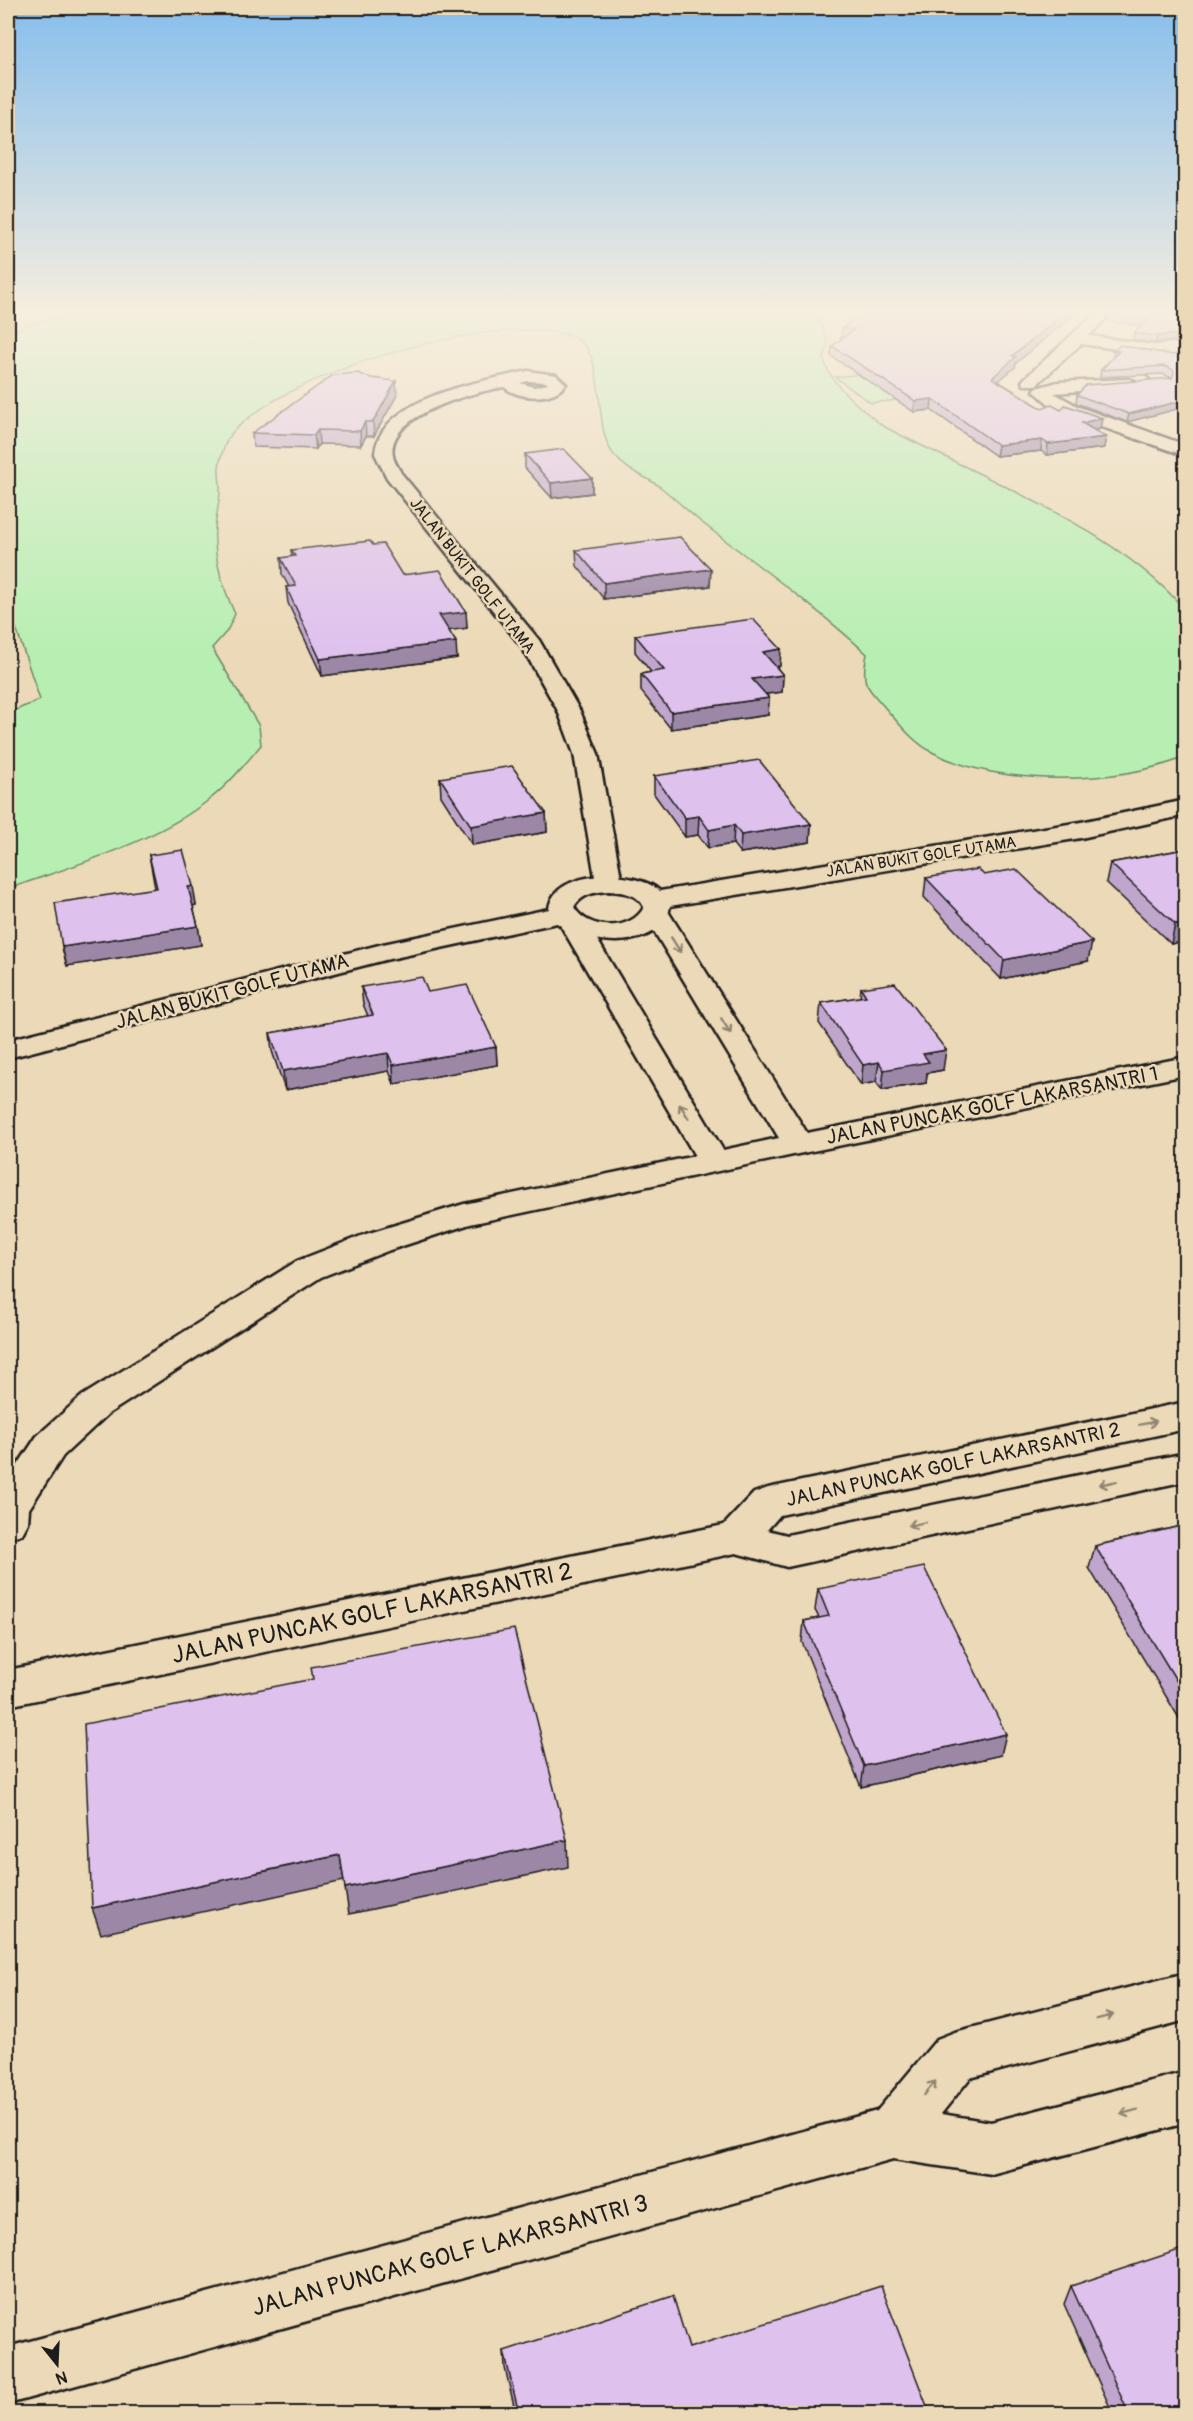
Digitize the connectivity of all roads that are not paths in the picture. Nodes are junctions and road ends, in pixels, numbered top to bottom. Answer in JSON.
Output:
{"nodes":[{"id":1,"x":400,"y":423,"type":"edge"},
{"id":2,"x":1107,"y":423,"type":"edge"},
{"id":3,"x":1185,"y":451,"type":"edge"},
{"id":4,"x":1185,"y":807,"type":"edge"},
{"id":5,"x":609,"y":883,"type":"junction"},
{"id":6,"x":655,"y":907,"type":"junction"},
{"id":7,"x":569,"y":920,"type":"junction"},
{"id":8,"x":8,"y":1049,"type":"edge"},
{"id":9,"x":1185,"y":1066,"type":"edge"},
{"id":10,"x":798,"y":1144,"type":"junction"},
{"id":11,"x":714,"y":1162,"type":"junction"},
{"id":12,"x":1185,"y":1415,"type":"edge"},
{"id":13,"x":1185,"y":1467,"type":"edge"},
{"id":14,"x":8,"y":1523,"type":"edge"},
{"id":15,"x":736,"y":1538,"type":"junction"},
{"id":16,"x":8,"y":1688,"type":"edge"},
{"id":17,"x":1185,"y":1996,"type":"edge"},
{"id":18,"x":1185,"y":2097,"type":"edge"},
{"id":19,"x":893,"y":2133,"type":"junction"},
{"id":20,"x":8,"y":2376,"type":"edge"}],
"edges":[{"from":1,"to":5,"type":"street","name":"JALAN BUKIT GOLF UTAMA"},
{"from":2,"to":3,"type":"street"},
{"from":4,"to":6,"type":"street","name":"JALAN BUKIT GOLF UTAMA"},
{"from":5,"to":6,"type":"street"},
{"from":5,"to":7,"type":"street"},
{"from":6,"to":7,"type":"street"},
{"from":6,"to":10,"type":"street","name":"JALAN PUNCAK GOLF LAKARSANTRI 1","one_way":true},
{"from":7,"to":8,"type":"street","name":"JALAN BUKIT GOLF UTAMA"},
{"from":11,"to":7,"type":"street","one_way":true},
{"from":9,"to":10,"type":"street","name":"JALAN PUNCAK GOLF LAKARSANTRI 1"},
{"from":10,"to":11,"type":"street","name":"JALAN PUNCAK GOLF LAKARSANTRI 1"},
{"from":11,"to":14,"type":"street","name":"JALAN PUNCAK GOLF LAKARSANTRI 1"},
{"from":15,"to":12,"type":"street","name":"JALAN PUNCAK GOLF LAKARSANTRI 2","one_way":true},
{"from":13,"to":15,"type":"street","name":"JALAN PUNCAK GOLF LAKARSANTRI 2","one_way":true},
{"from":15,"to":16,"type":"street","name":"JALAN PUNCAK GOLF LAKARSANTRI 2"},
{"from":19,"to":17,"type":"street","one_way":true},
{"from":18,"to":19,"type":"street","name":"JALAN PUNCAK GOLF LAKARSANTRI 3","one_way":true},
{"from":19,"to":20,"type":"street","name":"JALAN PUNCAK GOLF LAKARSANTRI 3"}]}
